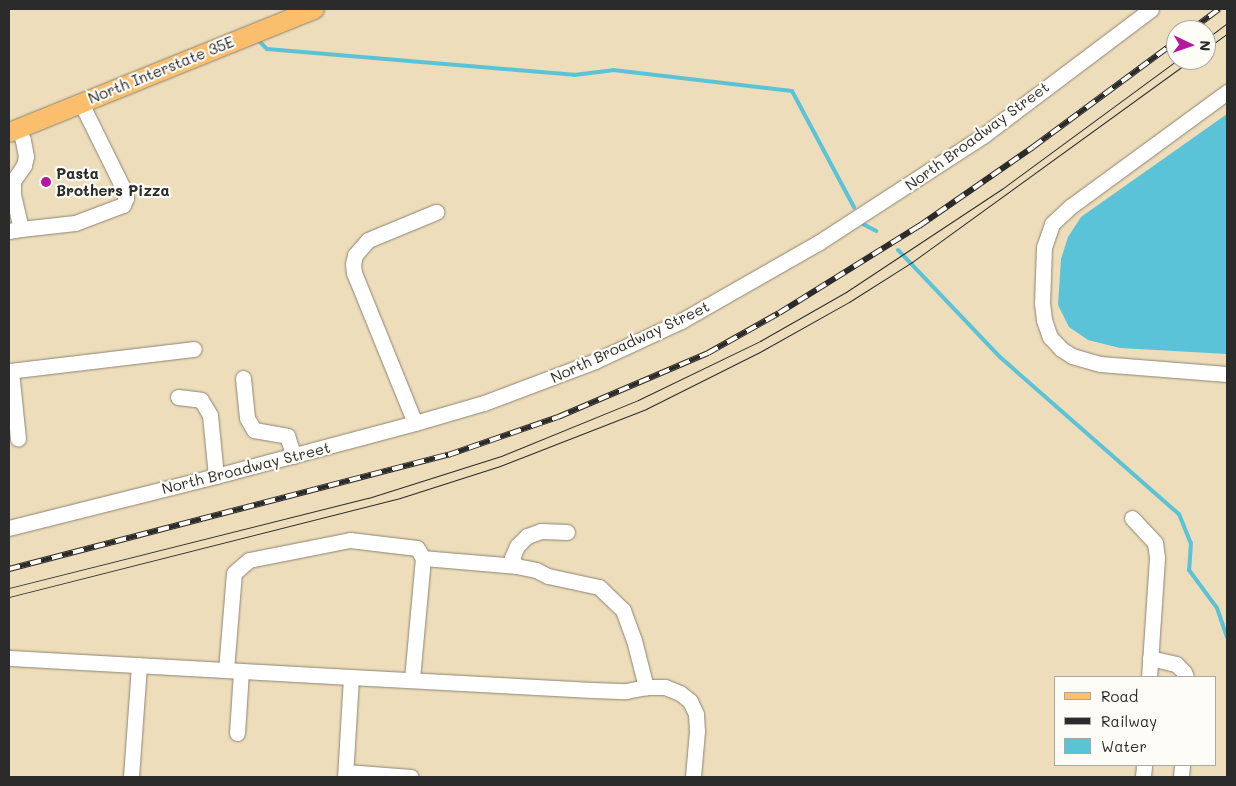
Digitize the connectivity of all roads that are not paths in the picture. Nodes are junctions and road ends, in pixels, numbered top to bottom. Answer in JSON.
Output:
{"nodes":[{"id":1,"x":314,"y":9,"type":"edge"},
{"id":2,"x":1151,"y":9,"type":"edge"},
{"id":3,"x":1227,"y":92,"type":"edge"},
{"id":4,"x":81,"y":103,"type":"junction"},
{"id":5,"x":13,"y":130,"type":"edge"},
{"id":6,"x":436,"y":212,"type":"dead end"},
{"id":7,"x":15,"y":230,"type":"edge"},
{"id":8,"x":194,"y":350,"type":"dead end"},
{"id":9,"x":10,"y":371,"type":"edge"},
{"id":10,"x":1227,"y":374,"type":"edge"},
{"id":11,"x":243,"y":378,"type":"dead end"},
{"id":12,"x":178,"y":397,"type":"dead end"},
{"id":13,"x":416,"y":423,"type":"junction"},
{"id":14,"x":18,"y":440,"type":"dead end"},
{"id":15,"x":294,"y":456,"type":"junction"},
{"id":16,"x":216,"y":476,"type":"junction"},
{"id":17,"x":1132,"y":518,"type":"dead end"},
{"id":18,"x":9,"y":528,"type":"edge"},
{"id":19,"x":567,"y":532,"type":"dead end"},
{"id":20,"x":423,"y":558,"type":"junction"},
{"id":21,"x":516,"y":566,"type":"junction"},
{"id":22,"x":9,"y":658,"type":"edge"},
{"id":23,"x":1150,"y":658,"type":"junction"},
{"id":24,"x":139,"y":665,"type":"junction"},
{"id":25,"x":234,"y":670,"type":"junction"},
{"id":26,"x":1149,"y":676,"type":"edge"},
{"id":27,"x":1186,"y":676,"type":"edge"},
{"id":28,"x":351,"y":677,"type":"junction"},
{"id":29,"x":412,"y":679,"type":"junction"},
{"id":30,"x":646,"y":687,"type":"junction"},
{"id":31,"x":237,"y":733,"type":"dead end"},
{"id":32,"x":345,"y":775,"type":"edge"},
{"id":33,"x":131,"y":777,"type":"edge"},
{"id":34,"x":411,"y":777,"type":"edge"},
{"id":35,"x":693,"y":777,"type":"edge"}],
"edges":[{"from":1,"to":4,"type":"main road","name":"North Interstate 35E"},
{"from":2,"to":13,"type":"street","name":"North Broadway Street"},
{"from":3,"to":10,"type":"street"},
{"from":4,"to":5,"type":"main road","name":"North Interstate 35E"},
{"from":4,"to":7,"type":"street"},
{"from":5,"to":7,"type":"street"},
{"from":6,"to":13,"type":"street"},
{"from":8,"to":9,"type":"street"},
{"from":9,"to":14,"type":"street"},
{"from":11,"to":15,"type":"street"},
{"from":12,"to":16,"type":"street"},
{"from":13,"to":15,"type":"street","name":"North Broadway Street"},
{"from":15,"to":16,"type":"street","name":"North Broadway Street"},
{"from":16,"to":18,"type":"street","name":"North Broadway Street"},
{"from":17,"to":23,"type":"street"},
{"from":19,"to":21,"type":"street"},
{"from":20,"to":21,"type":"street"},
{"from":20,"to":25,"type":"street"},
{"from":20,"to":29,"type":"street"},
{"from":21,"to":30,"type":"street"},
{"from":22,"to":24,"type":"street"},
{"from":23,"to":26,"type":"street"},
{"from":23,"to":27,"type":"street"},
{"from":24,"to":25,"type":"street"},
{"from":24,"to":33,"type":"street"},
{"from":25,"to":28,"type":"street"},
{"from":25,"to":31,"type":"street"},
{"from":28,"to":29,"type":"street"},
{"from":28,"to":32,"type":"street"},
{"from":29,"to":30,"type":"street"},
{"from":30,"to":35,"type":"street"},
{"from":32,"to":34,"type":"street"}]}
